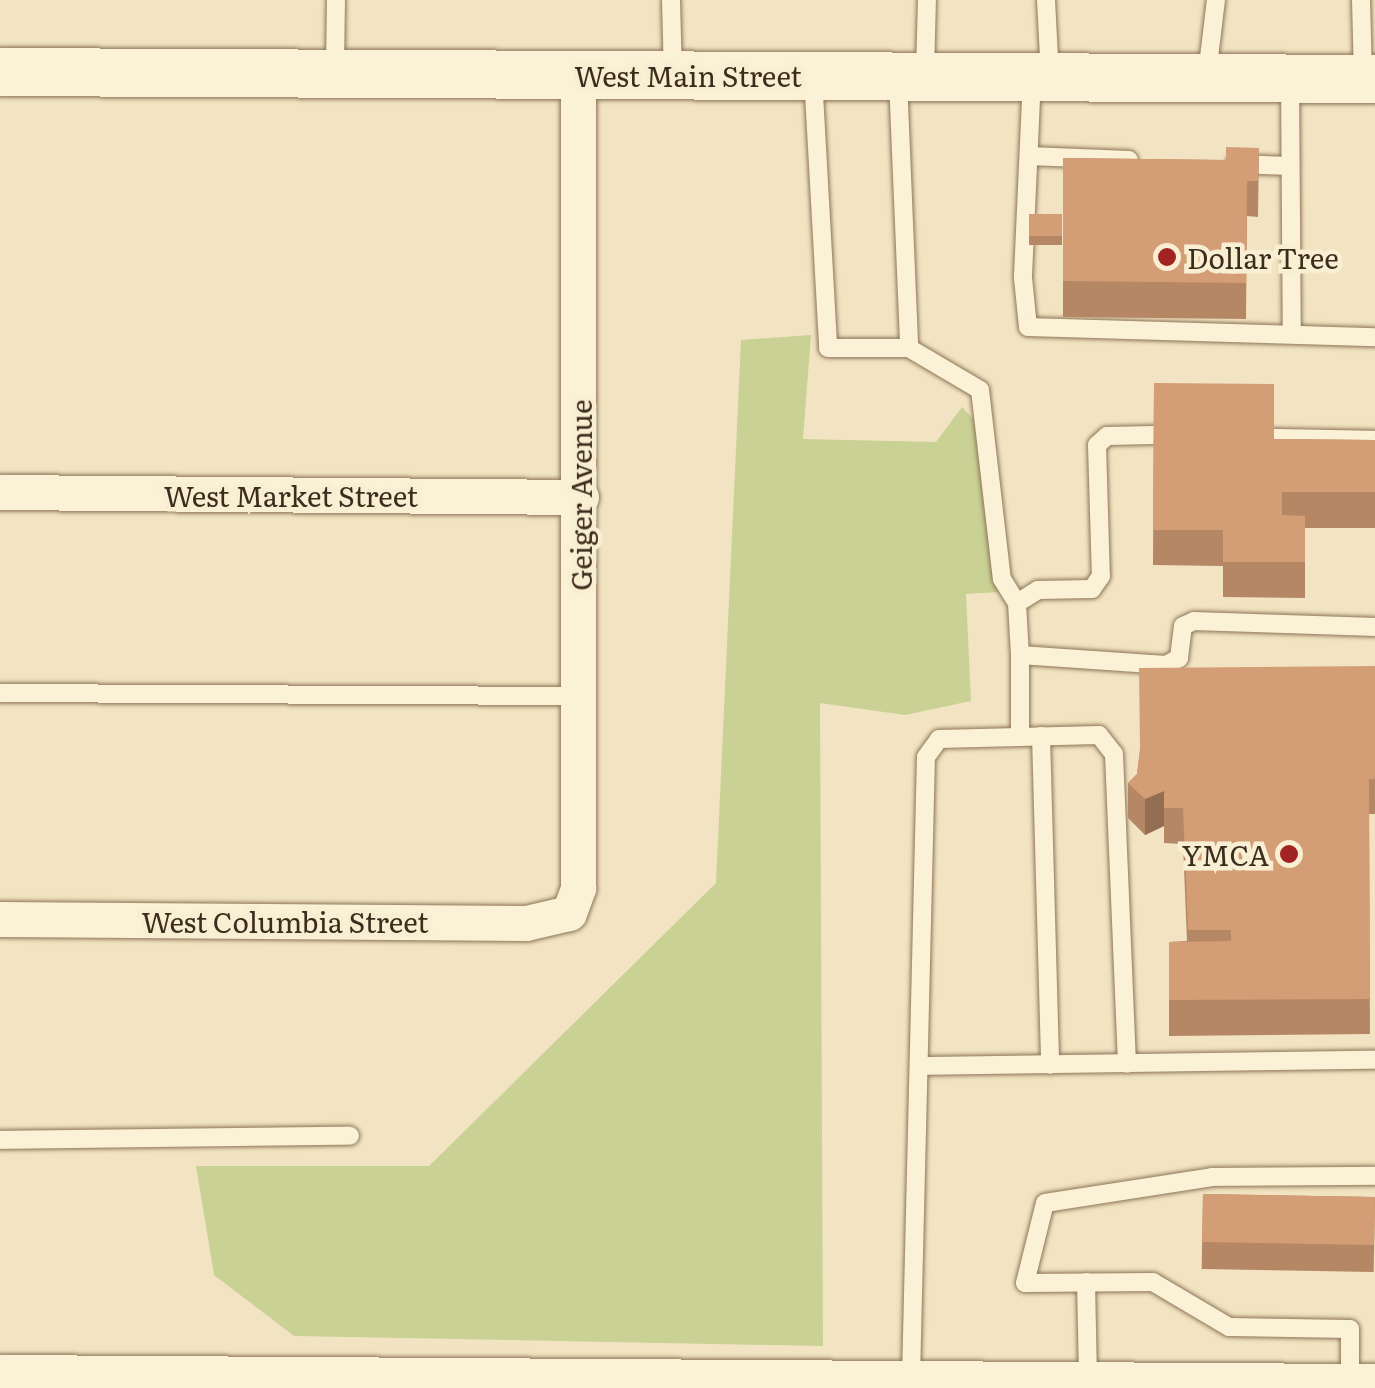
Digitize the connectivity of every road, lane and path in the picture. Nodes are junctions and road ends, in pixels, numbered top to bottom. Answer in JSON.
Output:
{"nodes":[{"id":1,"x":336,"y":0,"type":"edge"},
{"id":2,"x":671,"y":0,"type":"edge"},
{"id":3,"x":927,"y":0,"type":"edge"},
{"id":4,"x":1046,"y":0,"type":"edge"},
{"id":5,"x":1216,"y":0,"type":"edge"},
{"id":6,"x":1361,"y":0,"type":"edge"},
{"id":7,"x":0,"y":72,"type":"edge"},
{"id":8,"x":336,"y":74,"type":"junction"},
{"id":9,"x":578,"y":75,"type":"junction"},
{"id":10,"x":673,"y":75,"type":"junction"},
{"id":11,"x":813,"y":76,"type":"junction"},
{"id":12,"x":911,"y":76,"type":"junction"},
{"id":13,"x":1041,"y":77,"type":"junction"},
{"id":14,"x":1206,"y":78,"type":"junction"},
{"id":15,"x":1290,"y":78,"type":"junction"},
{"id":16,"x":1369,"y":79,"type":"edge"},
{"id":17,"x":1029,"y":156,"type":"junction"},
{"id":18,"x":1141,"y":160,"type":"edge"},
{"id":19,"x":1216,"y":163,"type":"edge"},
{"id":20,"x":1290,"y":166,"type":"junction"},
{"id":21,"x":1292,"y":334,"type":"junction"},
{"id":22,"x":1375,"y":337,"type":"edge"},
{"id":23,"x":909,"y":348,"type":"junction"},
{"id":24,"x":1154,"y":434,"type":"edge"},
{"id":25,"x":1274,"y":438,"type":"edge"},
{"id":26,"x":1375,"y":440,"type":"edge"},
{"id":27,"x":0,"y":492,"type":"edge"},
{"id":28,"x":581,"y":497,"type":"junction"},
{"id":29,"x":1017,"y":603,"type":"junction"},
{"id":30,"x":1375,"y":628,"type":"edge"},
{"id":31,"x":1020,"y":654,"type":"junction"},
{"id":32,"x":0,"y":693,"type":"edge"},
{"id":33,"x":580,"y":696,"type":"junction"},
{"id":34,"x":1040,"y":736,"type":"junction"},
{"id":35,"x":1020,"y":737,"type":"junction"},
{"id":36,"x":569,"y":914,"type":"joint"},
{"id":37,"x":0,"y":919,"type":"edge"},
{"id":38,"x":1375,"y":1060,"type":"edge"},
{"id":39,"x":1127,"y":1064,"type":"junction"},
{"id":40,"x":1050,"y":1065,"type":"junction"},
{"id":41,"x":919,"y":1066,"type":"junction"},
{"id":42,"x":350,"y":1136,"type":"dead end"},
{"id":43,"x":0,"y":1140,"type":"edge"},
{"id":44,"x":1375,"y":1176,"type":"edge"},
{"id":45,"x":1086,"y":1282,"type":"junction"},
{"id":46,"x":0,"y":1372,"type":"edge"},
{"id":47,"x":911,"y":1378,"type":"junction"},
{"id":48,"x":1088,"y":1380,"type":"junction"},
{"id":49,"x":1363,"y":1381,"type":"edge"},
{"id":50,"x":674,"y":1382,"type":"edge"},
{"id":51,"x":1022,"y":1384,"type":"edge"}],
"edges":[{"from":1,"to":8,"type":"lane"},
{"from":2,"to":10,"type":"lane"},
{"from":3,"to":12,"type":"lane"},
{"from":4,"to":13,"type":"lane"},
{"from":5,"to":14,"type":"lane"},
{"from":6,"to":16,"type":"lane"},
{"from":7,"to":8,"type":"street","name":"West Main Street"},
{"from":8,"to":9,"type":"street","name":"West Main Street"},
{"from":9,"to":10,"type":"street","name":"West Main Street"},
{"from":9,"to":28,"type":"street","name":"Geiger Avenue"},
{"from":10,"to":11,"type":"street","name":"West Main Street"},
{"from":11,"to":12,"type":"street","name":"West Main Street"},
{"from":11,"to":23,"type":"lane"},
{"from":12,"to":13,"type":"street","name":"West Main Street"},
{"from":12,"to":23,"type":"lane"},
{"from":13,"to":14,"type":"street","name":"West Main Street"},
{"from":13,"to":17,"type":"lane"},
{"from":14,"to":15,"type":"street","name":"West Main Street"},
{"from":15,"to":16,"type":"street","name":"West Main Street"},
{"from":15,"to":20,"type":"lane"},
{"from":17,"to":18,"type":"lane"},
{"from":17,"to":21,"type":"lane"},
{"from":19,"to":20,"type":"lane"},
{"from":20,"to":21,"type":"lane"},
{"from":21,"to":22,"type":"lane"},
{"from":23,"to":29,"type":"lane"},
{"from":24,"to":29,"type":"lane"},
{"from":25,"to":26,"type":"lane"},
{"from":27,"to":28,"type":"street","name":"West Market Street"},
{"from":28,"to":33,"type":"street","name":"Geiger Avenue"},
{"from":29,"to":31,"type":"lane"},
{"from":30,"to":31,"type":"lane"},
{"from":31,"to":35,"type":"lane"},
{"from":32,"to":33,"type":"lane"},
{"from":33,"to":36,"type":"street","name":"Geiger Avenue"},
{"from":34,"to":35,"type":"lane"},
{"from":34,"to":39,"type":"lane"},
{"from":34,"to":40,"type":"lane"},
{"from":35,"to":41,"type":"lane"},
{"from":36,"to":37,"type":"street","name":"West Columbia Street"},
{"from":38,"to":39,"type":"lane"},
{"from":39,"to":40,"type":"lane"},
{"from":40,"to":41,"type":"lane"},
{"from":41,"to":47,"type":"lane"},
{"from":42,"to":43,"type":"lane"},
{"from":44,"to":45,"type":"lane"},
{"from":45,"to":48,"type":"lane"},
{"from":45,"to":49,"type":"lane"},
{"from":46,"to":50,"type":"street"},
{"from":47,"to":50,"type":"street"},
{"from":47,"to":51,"type":"street"},
{"from":48,"to":49,"type":"street"},
{"from":48,"to":51,"type":"street"}]}
